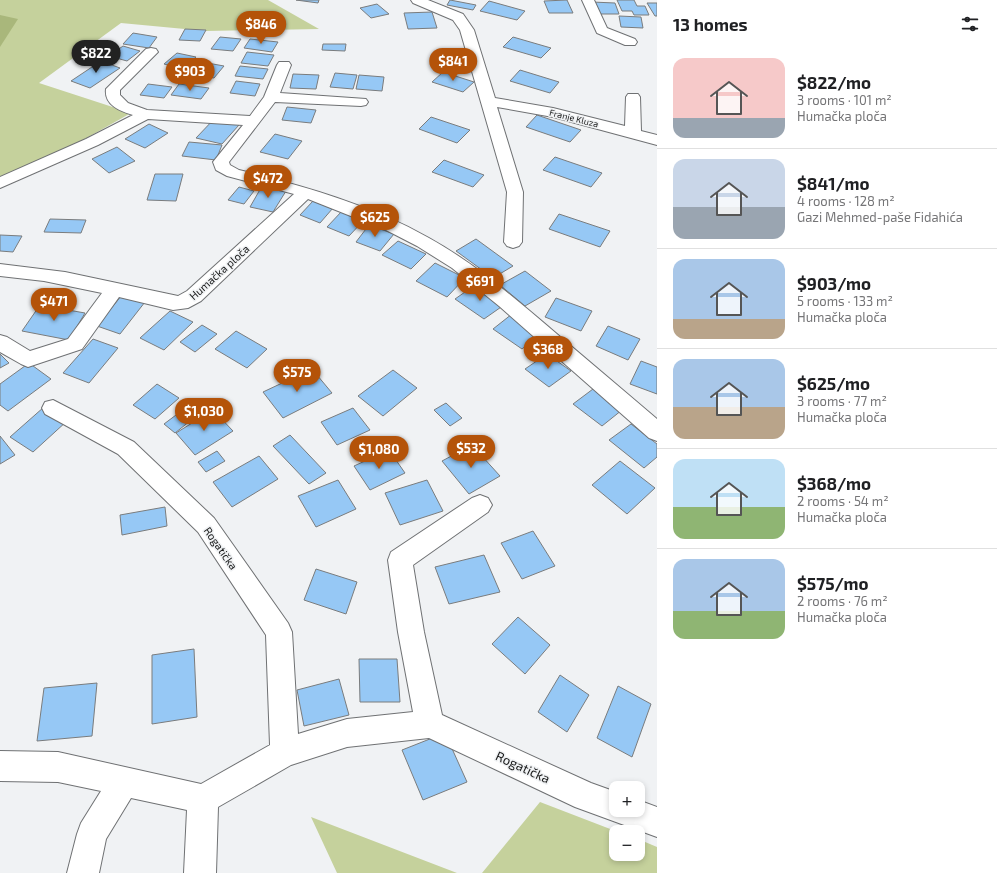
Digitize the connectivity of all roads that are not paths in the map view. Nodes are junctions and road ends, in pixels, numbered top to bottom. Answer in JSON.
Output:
{"nodes":[{"id":1,"x":420,"y":0,"type":"edge"},
{"id":2,"x":588,"y":0,"type":"edge"},
{"id":3,"x":630,"y":42,"type":"dead end"},
{"id":4,"x":151,"y":52,"type":"dead end"},
{"id":5,"x":284,"y":64,"type":"dead end"},
{"id":6,"x":271,"y":97,"type":"junction"},
{"id":7,"x":633,"y":97,"type":"dead end"},
{"id":8,"x":361,"y":102,"type":"dead end"},
{"id":9,"x":490,"y":102,"type":"junction"},
{"id":10,"x":146,"y":114,"type":"junction"},
{"id":11,"x":254,"y":120,"type":"junction"},
{"id":12,"x":634,"y":134,"type":"junction"},
{"id":13,"x":657,"y":140,"type":"edge"},
{"id":14,"x":0,"y":183,"type":"edge"},
{"id":15,"x":306,"y":192,"type":"junction"},
{"id":16,"x":513,"y":242,"type":"dead end"},
{"id":17,"x":0,"y":270,"type":"edge"},
{"id":18,"x":114,"y":289,"type":"junction"},
{"id":19,"x":0,"y":342,"type":"edge"},
{"id":20,"x":53,"y":408,"type":"dead end"},
{"id":21,"x":657,"y":432,"type":"edge"},
{"id":22,"x":480,"y":506,"type":"dead end"},
{"id":23,"x":430,"y":724,"type":"junction"},
{"id":24,"x":285,"y":753,"type":"junction"},
{"id":25,"x":0,"y":766,"type":"edge"},
{"id":26,"x":124,"y":781,"type":"junction"},
{"id":27,"x":203,"y":799,"type":"junction"},
{"id":28,"x":609,"y":804,"type":"edge"},
{"id":29,"x":643,"y":817,"type":"edge"},
{"id":30,"x":657,"y":822,"type":"edge"},
{"id":31,"x":83,"y":873,"type":"edge"},
{"id":32,"x":200,"y":873,"type":"edge"}],
"edges":[{"from":1,"to":9,"type":"street"},
{"from":2,"to":3,"type":"street"},
{"from":4,"to":10,"type":"street"},
{"from":5,"to":6,"type":"street"},
{"from":6,"to":8,"type":"street"},
{"from":6,"to":11,"type":"street"},
{"from":7,"to":12,"type":"street"},
{"from":9,"to":12,"type":"street","name":"Franje Kluza"},
{"from":9,"to":16,"type":"street"},
{"from":10,"to":11,"type":"street"},
{"from":10,"to":14,"type":"street"},
{"from":11,"to":15,"type":"street"},
{"from":12,"to":13,"type":"street","name":"Franje Kluza"},
{"from":15,"to":18,"type":"street","name":"Humačka ploča"},
{"from":15,"to":21,"type":"street"},
{"from":17,"to":18,"type":"street","name":"Humačka ploča"},
{"from":18,"to":19,"type":"street"},
{"from":20,"to":24,"type":"street","name":"Rogatička"},
{"from":22,"to":23,"type":"street"},
{"from":23,"to":24,"type":"street"},
{"from":23,"to":28,"type":"street","name":"Rogatička"},
{"from":24,"to":27,"type":"street"},
{"from":25,"to":26,"type":"street"},
{"from":26,"to":27,"type":"street"},
{"from":26,"to":31,"type":"street"},
{"from":27,"to":32,"type":"street"},
{"from":29,"to":30,"type":"street"}]}
